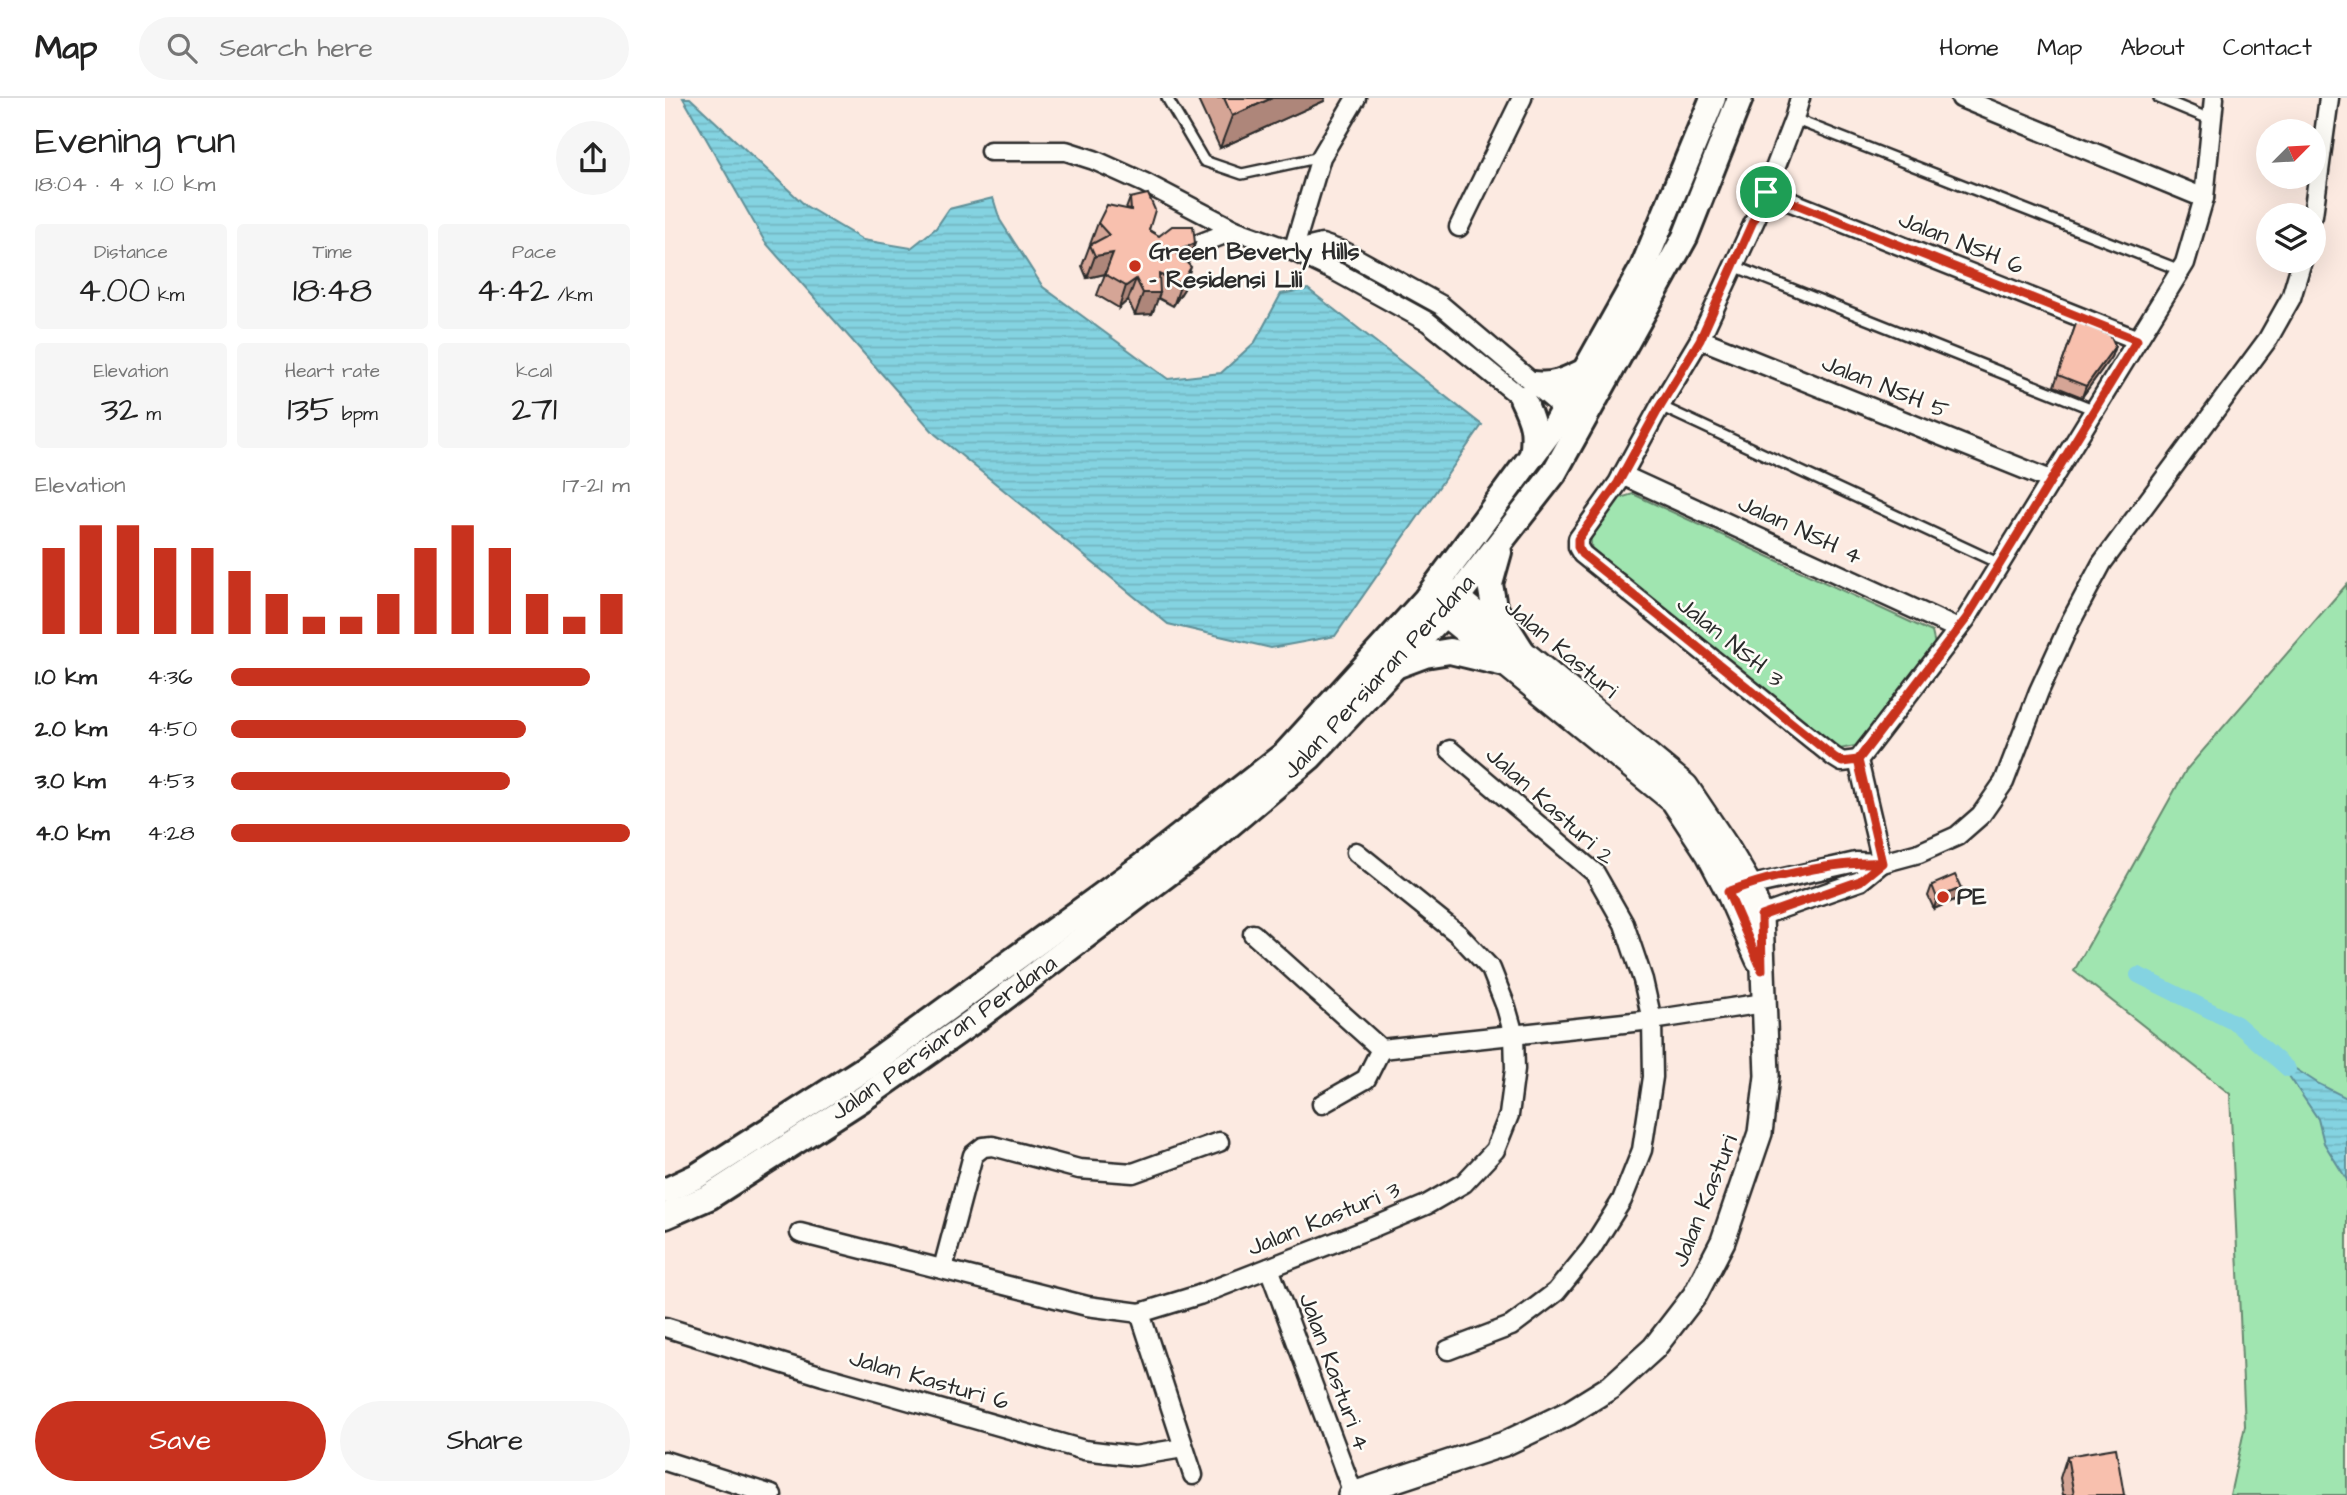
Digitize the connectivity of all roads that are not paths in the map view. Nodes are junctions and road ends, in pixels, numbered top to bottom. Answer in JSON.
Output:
{"nodes":[{"id":1,"x":1167,"y":98,"type":"edge"},
{"id":2,"x":1356,"y":98,"type":"edge"},
{"id":3,"x":1522,"y":98,"type":"edge"},
{"id":4,"x":1713,"y":98,"type":"edge"},
{"id":5,"x":1740,"y":98,"type":"edge"},
{"id":6,"x":1800,"y":98,"type":"edge"},
{"id":7,"x":1961,"y":98,"type":"edge"},
{"id":8,"x":2159,"y":98,"type":"edge"},
{"id":9,"x":2214,"y":98,"type":"edge"},
{"id":10,"x":2329,"y":98,"type":"edge"},
{"id":11,"x":1794,"y":119,"type":"junction"},
{"id":12,"x":2212,"y":120,"type":"junction"},
{"id":13,"x":990,"y":151,"type":"dead end"},
{"id":14,"x":1321,"y":157,"type":"junction"},
{"id":15,"x":1766,"y":192,"type":"junction"},
{"id":16,"x":2204,"y":198,"type":"junction"},
{"id":17,"x":2315,"y":203,"type":"edge"},
{"id":18,"x":1459,"y":227,"type":"dead end"},
{"id":19,"x":1235,"y":230,"type":"junction"},
{"id":20,"x":1199,"y":244,"type":"dead end"},
{"id":21,"x":1293,"y":251,"type":"junction"},
{"id":22,"x":1734,"y":266,"type":"junction"},
{"id":23,"x":2180,"y":270,"type":"junction"},
{"id":24,"x":2298,"y":273,"type":"edge"},
{"id":25,"x":1700,"y":340,"type":"junction"},
{"id":26,"x":2137,"y":340,"type":"junction"},
{"id":27,"x":1585,"y":371,"type":"junction"},
{"id":28,"x":1528,"y":391,"type":"junction"},
{"id":29,"x":1660,"y":406,"type":"junction"},
{"id":30,"x":2095,"y":410,"type":"junction"},
{"id":31,"x":1568,"y":424,"type":"junction"},
{"id":32,"x":1532,"y":456,"type":"junction"},
{"id":33,"x":1622,"y":475,"type":"junction"},
{"id":34,"x":2052,"y":480,"type":"junction"},
{"id":35,"x":1500,"y":545,"type":"junction"},
{"id":36,"x":2000,"y":564,"type":"junction"},
{"id":37,"x":1442,"y":599,"type":"junction"},
{"id":38,"x":1958,"y":629,"type":"junction"},
{"id":39,"x":1516,"y":658,"type":"junction"},
{"id":40,"x":1394,"y":667,"type":"junction"},
{"id":41,"x":1450,"y":750,"type":"dead end"},
{"id":42,"x":1858,"y":760,"type":"junction"},
{"id":43,"x":1356,"y":852,"type":"dead end"},
{"id":44,"x":1882,"y":863,"type":"junction"},
{"id":45,"x":1739,"y":888,"type":"junction"},
{"id":46,"x":1751,"y":919,"type":"junction"},
{"id":47,"x":1253,"y":934,"type":"dead end"},
{"id":48,"x":1764,"y":1003,"type":"junction"},
{"id":49,"x":1652,"y":1020,"type":"junction"},
{"id":50,"x":1514,"y":1035,"type":"junction"},
{"id":51,"x":1381,"y":1049,"type":"junction"},
{"id":52,"x":1322,"y":1104,"type":"dead end"},
{"id":53,"x":1219,"y":1142,"type":"dead end"},
{"id":54,"x":665,"y":1191,"type":"edge"},
{"id":55,"x":665,"y":1216,"type":"edge"},
{"id":56,"x":800,"y":1233,"type":"dead end"},
{"id":57,"x":943,"y":1268,"type":"junction"},
{"id":58,"x":1269,"y":1268,"type":"junction"},
{"id":59,"x":1140,"y":1314,"type":"junction"},
{"id":60,"x":665,"y":1327,"type":"edge"},
{"id":61,"x":1448,"y":1350,"type":"dead end"},
{"id":62,"x":1183,"y":1448,"type":"junction"},
{"id":63,"x":665,"y":1461,"type":"edge"},
{"id":64,"x":1193,"y":1475,"type":"dead end"},
{"id":65,"x":1351,"y":1494,"type":"edge"},
{"id":66,"x":772,"y":1495,"type":"edge"}],
"edges":[{"from":1,"to":14,"type":"lane"},
{"from":2,"to":14,"type":"street"},
{"from":3,"to":18,"type":"street"},
{"from":4,"to":27,"type":"main road","name":"Jalan Persiaran Perdana"},
{"from":5,"to":31,"type":"main road","name":"Jalan Persiaran Perdana"},
{"from":6,"to":11,"type":"street"},
{"from":7,"to":16,"type":"street"},
{"from":8,"to":12,"type":"lane"},
{"from":9,"to":12,"type":"street"},
{"from":10,"to":17,"type":"street"},
{"from":11,"to":15,"type":"street"},
{"from":11,"to":23,"type":"lane"},
{"from":12,"to":16,"type":"street"},
{"from":13,"to":19,"type":"street"},
{"from":14,"to":21,"type":"street"},
{"from":15,"to":22,"type":"street"},
{"from":15,"to":26,"type":"street","name":"Jalan NSH 6"},
{"from":16,"to":23,"type":"street"},
{"from":19,"to":20,"type":"street"},
{"from":19,"to":21,"type":"street"},
{"from":21,"to":28,"type":"street"},
{"from":22,"to":25,"type":"street"},
{"from":22,"to":30,"type":"lane"},
{"from":23,"to":26,"type":"street"},
{"from":24,"to":44,"type":"street"},
{"from":25,"to":29,"type":"street"},
{"from":25,"to":34,"type":"street","name":"Jalan NSH 5"},
{"from":26,"to":30,"type":"street"},
{"from":27,"to":28,"type":"main road"},
{"from":27,"to":31,"type":"main road","name":"Jalan Persiaran Perdana"},
{"from":28,"to":31,"type":"street"},
{"from":28,"to":32,"type":"main road"},
{"from":29,"to":33,"type":"street"},
{"from":29,"to":36,"type":"lane"},
{"from":30,"to":34,"type":"street"},
{"from":31,"to":32,"type":"main road","name":"Jalan Persiaran Perdana"},
{"from":31,"to":35,"type":"main road","name":"Jalan Persiaran Perdana"},
{"from":32,"to":37,"type":"main road","name":"Jalan Persiaran Perdana"},
{"from":33,"to":38,"type":"street","name":"Jalan NSH 4"},
{"from":33,"to":42,"type":"street","name":"Jalan NSH 3"},
{"from":34,"to":36,"type":"street"},
{"from":35,"to":37,"type":"main road","name":"Jalan Persiaran Perdana"},
{"from":35,"to":39,"type":"main road"},
{"from":36,"to":38,"type":"street"},
{"from":37,"to":39,"type":"street","name":"Jalan Kasturi"},
{"from":37,"to":40,"type":"main road","name":"Jalan Persiaran Perdana"},
{"from":37,"to":54,"type":"main road","name":"Jalan Persiaran Perdana"},
{"from":38,"to":42,"type":"street"},
{"from":39,"to":40,"type":"main road"},
{"from":39,"to":45,"type":"street","name":"Jalan Kasturi"},
{"from":40,"to":55,"type":"main road","name":"Jalan Persiaran Perdana"},
{"from":41,"to":49,"type":"street","name":"Jalan Kasturi 2"},
{"from":42,"to":44,"type":"street"},
{"from":43,"to":50,"type":"street","name":"Jalan Kasturi 3"},
{"from":44,"to":45,"type":"street"},
{"from":44,"to":46,"type":"street"},
{"from":45,"to":46,"type":"street","name":"Jalan Kasturi"},
{"from":46,"to":48,"type":"street","name":"Jalan Kasturi"},
{"from":47,"to":51,"type":"street"},
{"from":48,"to":49,"type":"street"},
{"from":48,"to":65,"type":"street","name":"Jalan Kasturi"},
{"from":49,"to":50,"type":"street"},
{"from":49,"to":61,"type":"street","name":"Jalan Kasturi 2"},
{"from":50,"to":51,"type":"street"},
{"from":50,"to":58,"type":"street","name":"Jalan Kasturi 3"},
{"from":51,"to":52,"type":"street"},
{"from":53,"to":57,"type":"street"},
{"from":56,"to":57,"type":"street","name":"Jalan Kasturi 3"},
{"from":57,"to":59,"type":"street","name":"Jalan Kasturi 3"},
{"from":58,"to":59,"type":"street","name":"Jalan Kasturi 3"},
{"from":58,"to":65,"type":"street","name":"Jalan Kasturi 4"},
{"from":59,"to":62,"type":"street"},
{"from":60,"to":62,"type":"street","name":"Jalan Kasturi 6"},
{"from":62,"to":64,"type":"street"},
{"from":63,"to":66,"type":"street"}]}
